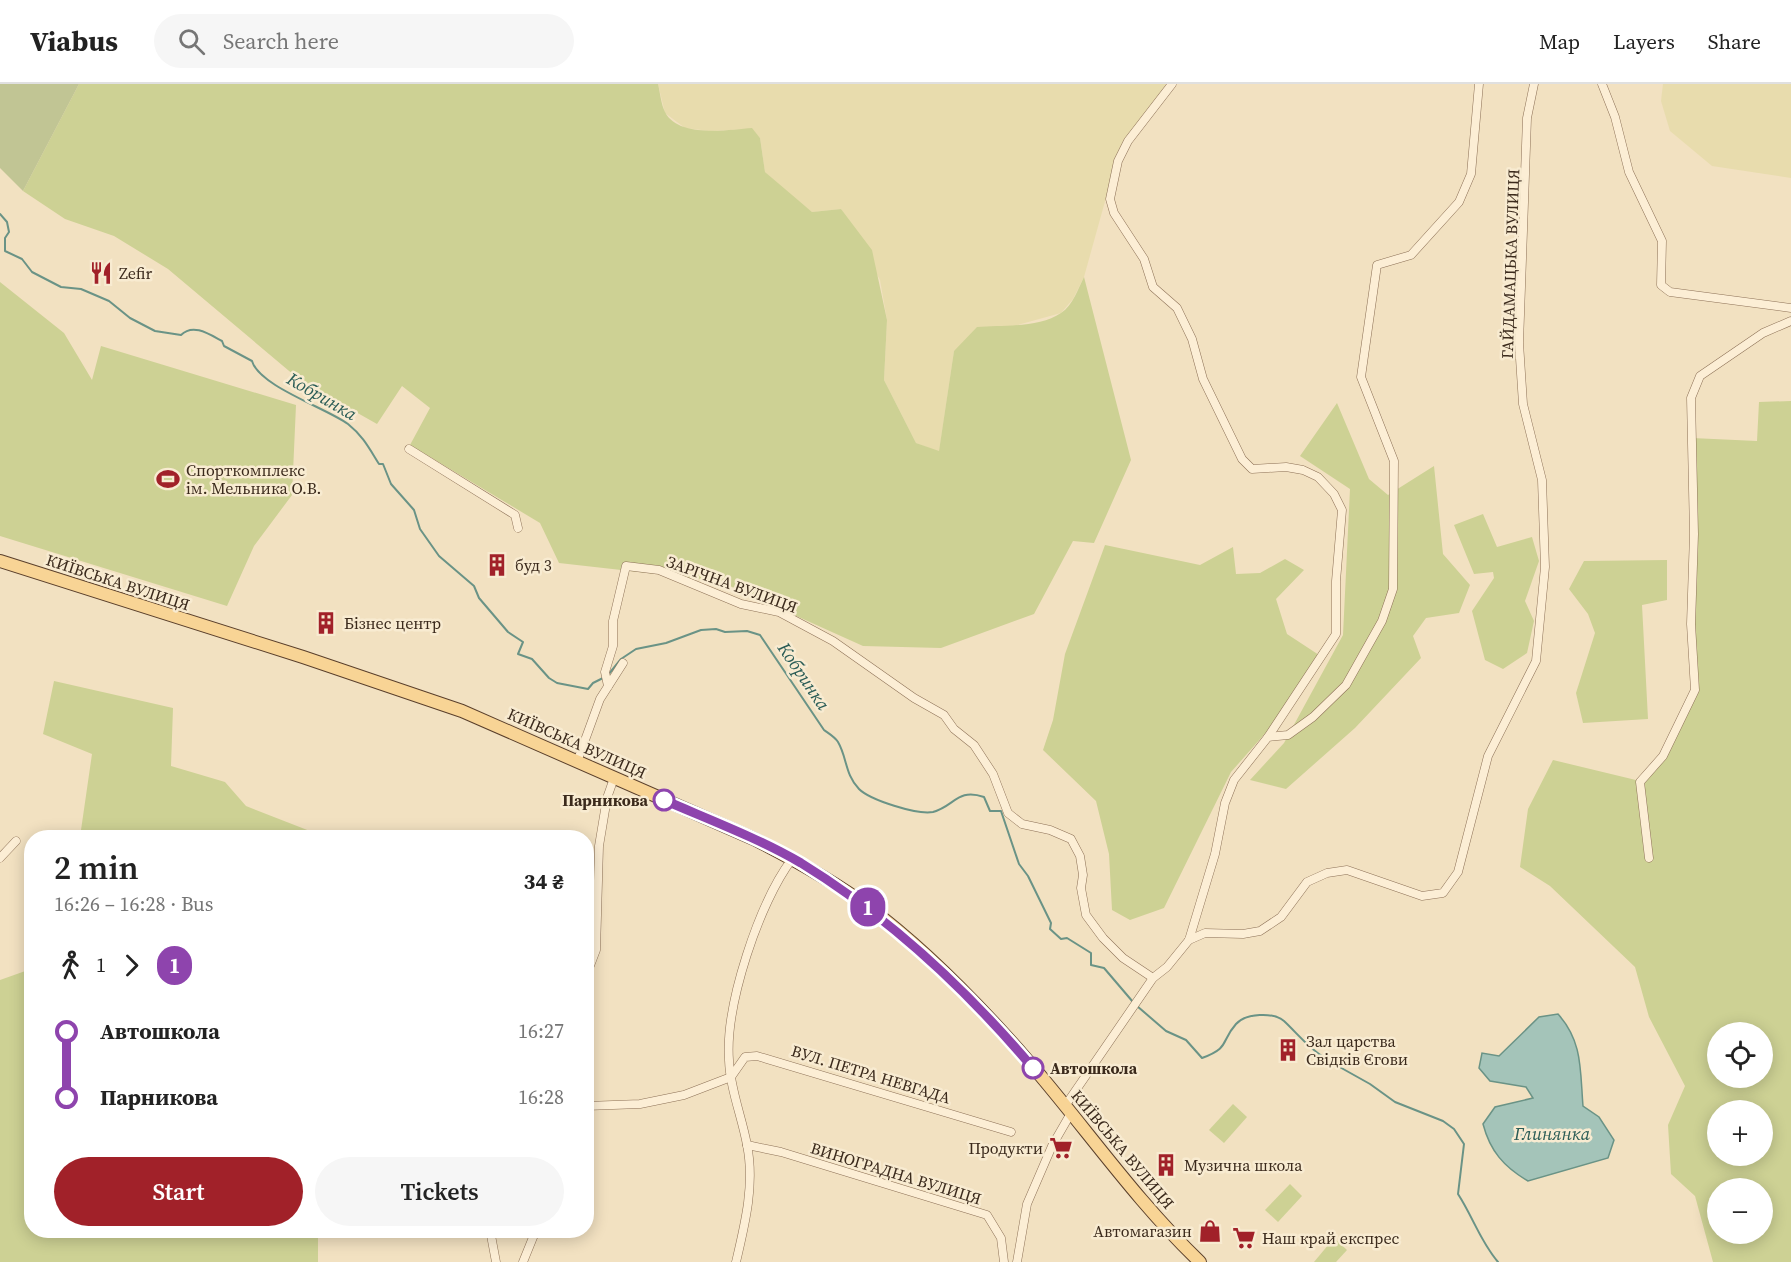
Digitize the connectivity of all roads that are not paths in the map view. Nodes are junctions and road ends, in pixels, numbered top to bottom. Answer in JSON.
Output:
{"nodes":[{"id":1,"x":1172,"y":84,"type":"edge"},
{"id":2,"x":1479,"y":84,"type":"edge"},
{"id":3,"x":1534,"y":84,"type":"edge"},
{"id":4,"x":1602,"y":84,"type":"edge"},
{"id":5,"x":1791,"y":308,"type":"edge"},
{"id":6,"x":1791,"y":321,"type":"edge"},
{"id":7,"x":409,"y":449,"type":"dead end"},
{"id":8,"x":518,"y":528,"type":"dead end"},
{"id":9,"x":0,"y":561,"type":"edge"},
{"id":10,"x":623,"y":663,"type":"dead end"},
{"id":11,"x":606,"y":679,"type":"junction"},
{"id":12,"x":1268,"y":737,"type":"junction"},
{"id":13,"x":577,"y":762,"type":"junction"},
{"id":14,"x":614,"y":778,"type":"junction"},
{"id":15,"x":16,"y":841,"type":"dead end"},
{"id":16,"x":0,"y":858,"type":"edge"},
{"id":17,"x":1649,"y":858,"type":"dead end"},
{"id":18,"x":792,"y":859,"type":"junction"},
{"id":19,"x":596,"y":934,"type":"joint"},
{"id":20,"x":1189,"y":940,"type":"junction"},
{"id":21,"x":594,"y":955,"type":"edge"},
{"id":22,"x":1154,"y":978,"type":"junction"},
{"id":23,"x":731,"y":1077,"type":"junction"},
{"id":24,"x":594,"y":1104,"type":"edge"},
{"id":25,"x":1068,"y":1109,"type":"junction"},
{"id":26,"x":1011,"y":1132,"type":"dead end"},
{"id":27,"x":747,"y":1145,"type":"junction"},
{"id":28,"x":492,"y":1238,"type":"edge"},
{"id":29,"x":533,"y":1238,"type":"edge"},
{"id":30,"x":496,"y":1262,"type":"edge"},
{"id":31,"x":523,"y":1262,"type":"edge"},
{"id":32,"x":736,"y":1262,"type":"edge"},
{"id":33,"x":1004,"y":1262,"type":"edge"},
{"id":34,"x":1017,"y":1262,"type":"edge"},
{"id":35,"x":1200,"y":1262,"type":"edge"}],
"edges":[{"from":1,"to":12,"type":"street"},
{"from":2,"to":12,"type":"street"},
{"from":3,"to":20,"type":"street","name":"ГАЙДАМАЦЬКА ВУЛИЦЯ"},
{"from":4,"to":5,"type":"street"},
{"from":6,"to":17,"type":"street"},
{"from":7,"to":8,"type":"street"},
{"from":9,"to":13,"type":"main road","name":"КИЇВСЬКА ВУЛИЦЯ"},
{"from":10,"to":11,"type":"street"},
{"from":11,"to":13,"type":"street"},
{"from":11,"to":22,"type":"street","name":"ЗАРІЧНА ВУЛИЦЯ"},
{"from":12,"to":20,"type":"street"},
{"from":13,"to":14,"type":"main road","name":"КИЇВСЬКА ВУЛИЦЯ"},
{"from":14,"to":18,"type":"main road","name":"КИЇВСЬКА ВУЛИЦЯ"},
{"from":14,"to":19,"type":"street"},
{"from":15,"to":16,"type":"street"},
{"from":18,"to":23,"type":"street"},
{"from":18,"to":25,"type":"main road","name":"КИЇВСЬКА ВУЛИЦЯ"},
{"from":19,"to":21,"type":"street"},
{"from":20,"to":22,"type":"street"},
{"from":22,"to":25,"type":"street"},
{"from":23,"to":24,"type":"street"},
{"from":23,"to":26,"type":"street","name":"ВУЛ. ПЕТРА НЕВГАДА"},
{"from":23,"to":27,"type":"street"},
{"from":25,"to":34,"type":"street"},
{"from":25,"to":35,"type":"main road","name":"КИЇВСЬКА ВУЛИЦЯ"},
{"from":27,"to":32,"type":"street"},
{"from":27,"to":33,"type":"street","name":"ВИНОГРАДНА ВУЛИЦЯ"},
{"from":28,"to":30,"type":"street"},
{"from":29,"to":31,"type":"street"}]}
